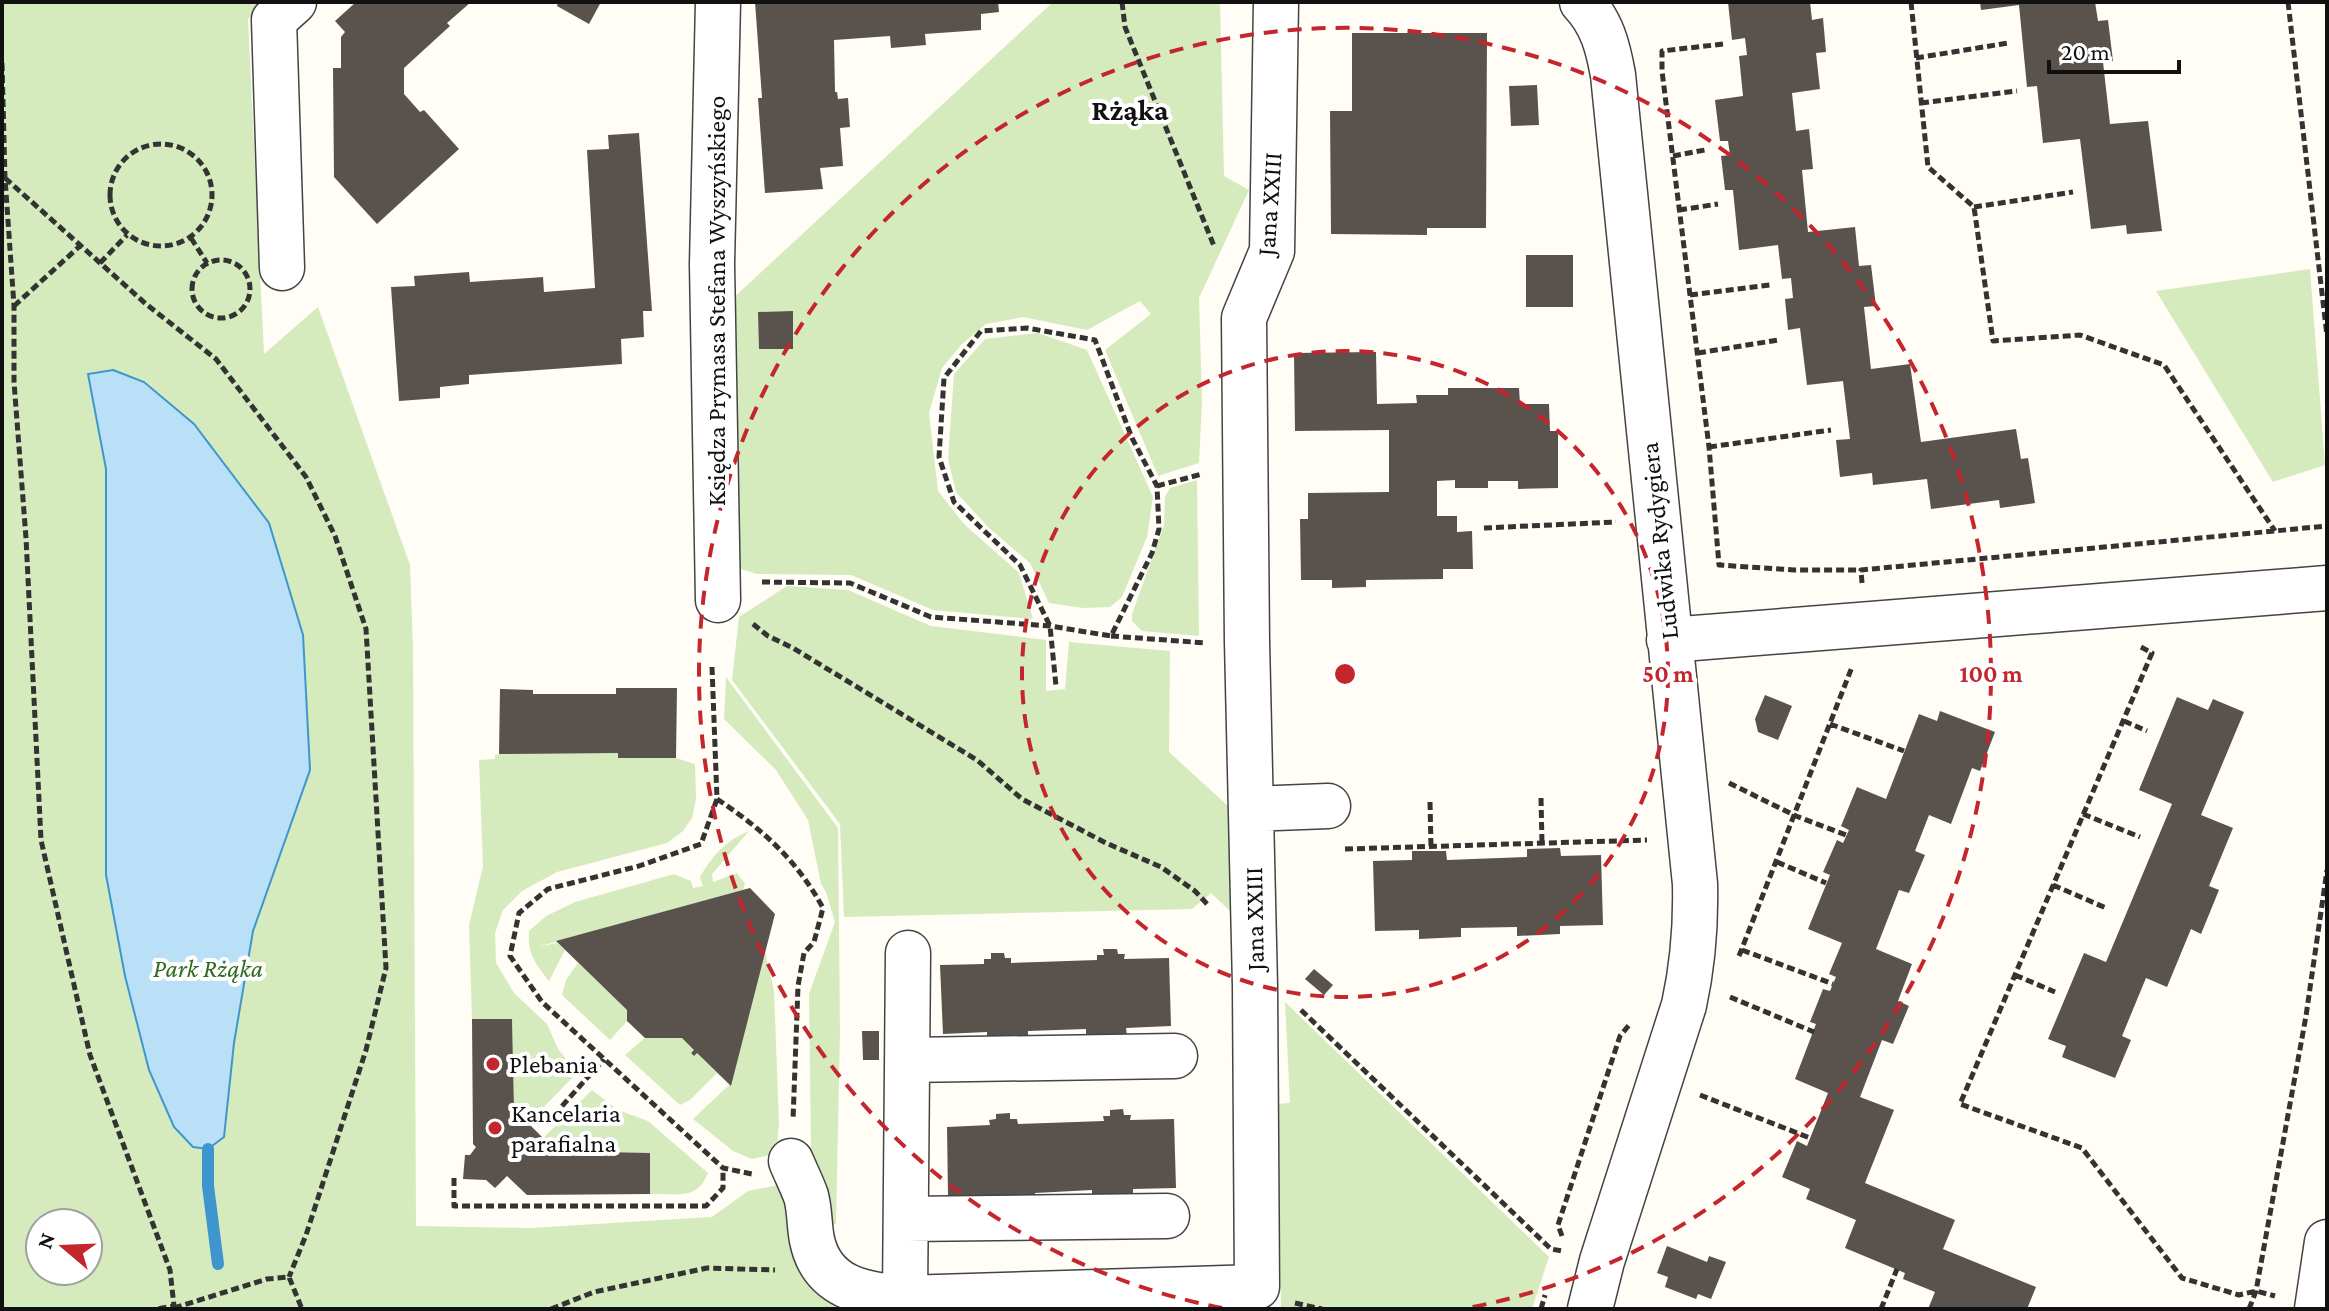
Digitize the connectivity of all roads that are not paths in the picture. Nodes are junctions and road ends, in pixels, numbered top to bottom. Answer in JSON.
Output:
{"nodes":[{"id":1,"x":294,"y":2,"type":"edge"},
{"id":2,"x":718,"y":2,"type":"edge"},
{"id":3,"x":1276,"y":2,"type":"edge"},
{"id":4,"x":1584,"y":3,"type":"edge"},
{"id":5,"x":282,"y":268,"type":"dead end"},
{"id":6,"x":2327,"y":588,"type":"edge"},
{"id":7,"x":717,"y":593,"type":"road end"},
{"id":8,"x":1669,"y":640,"type":"junction"},
{"id":9,"x":1328,"y":806,"type":"dead end"},
{"id":10,"x":1252,"y":809,"type":"junction"},
{"id":11,"x":908,"y":953,"type":"dead end"},
{"id":12,"x":1175,"y":1056,"type":"dead end"},
{"id":13,"x":908,"y":1060,"type":"junction"},
{"id":14,"x":791,"y":1161,"type":"road end"},
{"id":15,"x":1167,"y":1216,"type":"dead end"},
{"id":16,"x":906,"y":1219,"type":"junction"},
{"id":17,"x":2327,"y":1242,"type":"edge"},
{"id":18,"x":905,"y":1298,"type":"junction"},
{"id":19,"x":1590,"y":1309,"type":"edge"},
{"id":20,"x":2317,"y":1309,"type":"edge"}],
"edges":[{"from":1,"to":5,"type":"street"},
{"from":2,"to":7,"type":"street","name":"Księdza Prymasa Stefana Wyszyńskiego"},
{"from":3,"to":10,"type":"street","name":"Jana XXIII"},
{"from":4,"to":8,"type":"street","name":"Ludwika Rydygiera"},
{"from":6,"to":8,"type":"street"},
{"from":8,"to":19,"type":"street","name":"Ludwika Rydygiera"},
{"from":9,"to":10,"type":"street"},
{"from":10,"to":18,"type":"street","name":"Jana XXIII"},
{"from":11,"to":13,"type":"street"},
{"from":12,"to":13,"type":"street"},
{"from":13,"to":16,"type":"street"},
{"from":14,"to":18,"type":"street","name":"Jana XXIII"},
{"from":15,"to":16,"type":"street"},
{"from":16,"to":18,"type":"street"},
{"from":17,"to":20,"type":"street"}]}
